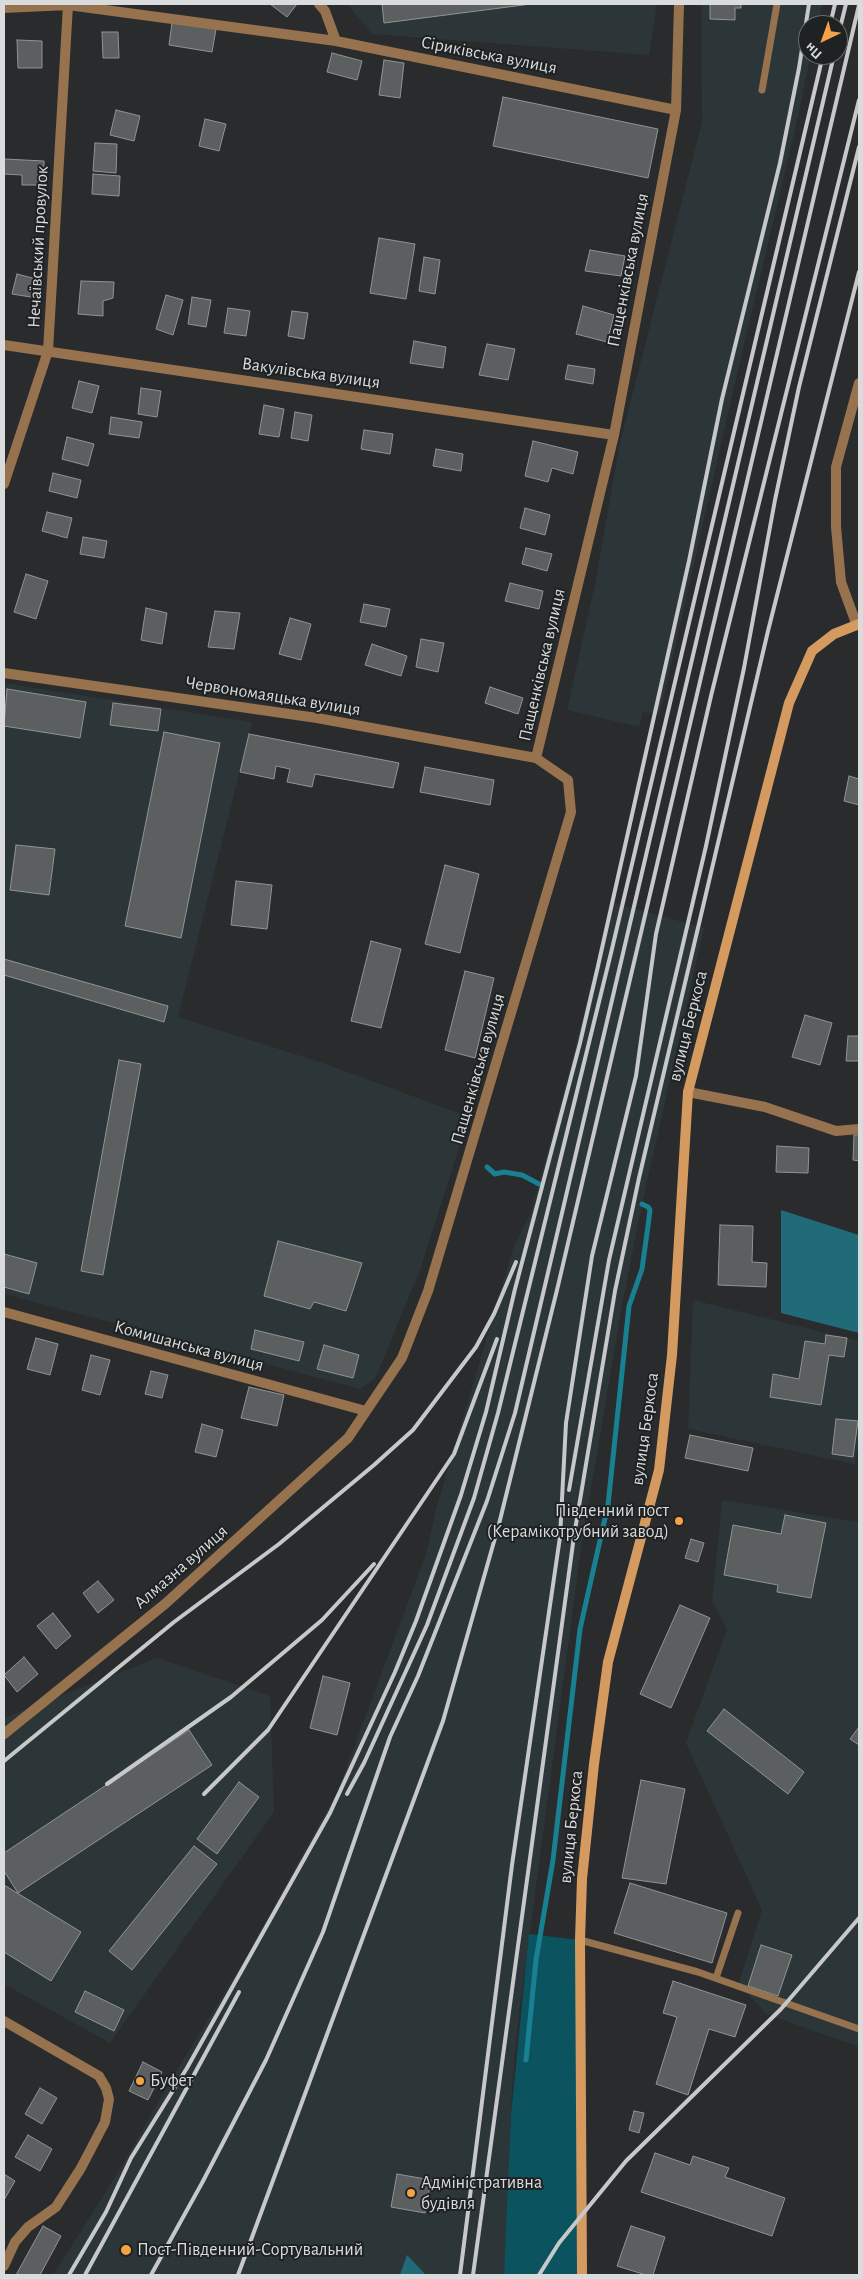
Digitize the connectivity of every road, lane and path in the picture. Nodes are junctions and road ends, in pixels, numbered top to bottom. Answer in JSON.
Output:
{"nodes":[{"id":1,"x":319,"y":4,"type":"edge"},
{"id":2,"x":679,"y":4,"type":"edge"},
{"id":3,"x":777,"y":4,"type":"edge"},
{"id":4,"x":68,"y":5,"type":"junction"},
{"id":5,"x":4,"y":8,"type":"edge"},
{"id":6,"x":336,"y":41,"type":"junction"},
{"id":7,"x":762,"y":90,"type":"dead end"},
{"id":8,"x":676,"y":110,"type":"junction"},
{"id":9,"x":4,"y":345,"type":"edge"},
{"id":10,"x":48,"y":351,"type":"junction"},
{"id":11,"x":859,"y":383,"type":"edge"},
{"id":12,"x":614,"y":435,"type":"junction"},
{"id":13,"x":4,"y":484,"type":"edge"},
{"id":14,"x":858,"y":624,"type":"edge"},
{"id":15,"x":4,"y":673,"type":"edge"},
{"id":16,"x":536,"y":758,"type":"junction"},
{"id":17,"x":688,"y":1092,"type":"junction"},
{"id":18,"x":859,"y":1130,"type":"edge"},
{"id":19,"x":4,"y":1312,"type":"edge"},
{"id":20,"x":366,"y":1411,"type":"junction"},
{"id":21,"x":4,"y":1734,"type":"edge"},
{"id":22,"x":738,"y":1913,"type":"dead end"},
{"id":23,"x":580,"y":1940,"type":"junction"},
{"id":24,"x":716,"y":1978,"type":"junction"},
{"id":25,"x":4,"y":2021,"type":"edge"},
{"id":26,"x":859,"y":2029,"type":"edge"},
{"id":27,"x":4,"y":2266,"type":"edge"},
{"id":28,"x":582,"y":2275,"type":"edge"}],
"edges":[{"from":1,"to":6,"type":"street"},
{"from":2,"to":8,"type":"street","name":"Пащенківська вулиця"},
{"from":3,"to":7,"type":"lane"},
{"from":4,"to":5,"type":"street","name":"Сіриківська вулиця"},
{"from":4,"to":6,"type":"street","name":"Сіриківська вулиця"},
{"from":4,"to":10,"type":"street","name":"Нечаївський провулок"},
{"from":6,"to":8,"type":"street","name":"Сіриківська вулиця"},
{"from":8,"to":12,"type":"street","name":"Пащенківська вулиця"},
{"from":9,"to":10,"type":"street","name":"Вакулівська вулиця"},
{"from":10,"to":12,"type":"street","name":"Вакулівська вулиця"},
{"from":10,"to":13,"type":"street","name":"Нечаївський провулок"},
{"from":11,"to":14,"type":"street"},
{"from":12,"to":16,"type":"street","name":"Пащенківська вулиця"},
{"from":14,"to":17,"type":"street","name":"вулиця Беркоса"},
{"from":15,"to":16,"type":"street","name":"Червономаяцька вулиця"},
{"from":16,"to":20,"type":"street","name":"Пащенківська вулиця"},
{"from":17,"to":18,"type":"street"},
{"from":17,"to":23,"type":"street","name":"вулиця Беркоса"},
{"from":19,"to":20,"type":"street","name":"Комишанська вулиця"},
{"from":20,"to":21,"type":"street","name":"Алмазна вулиця"},
{"from":22,"to":24,"type":"lane"},
{"from":23,"to":24,"type":"lane"},
{"from":23,"to":28,"type":"street","name":"вулиця Беркоса"},
{"from":24,"to":26,"type":"lane"},
{"from":25,"to":27,"type":"street"}]}
